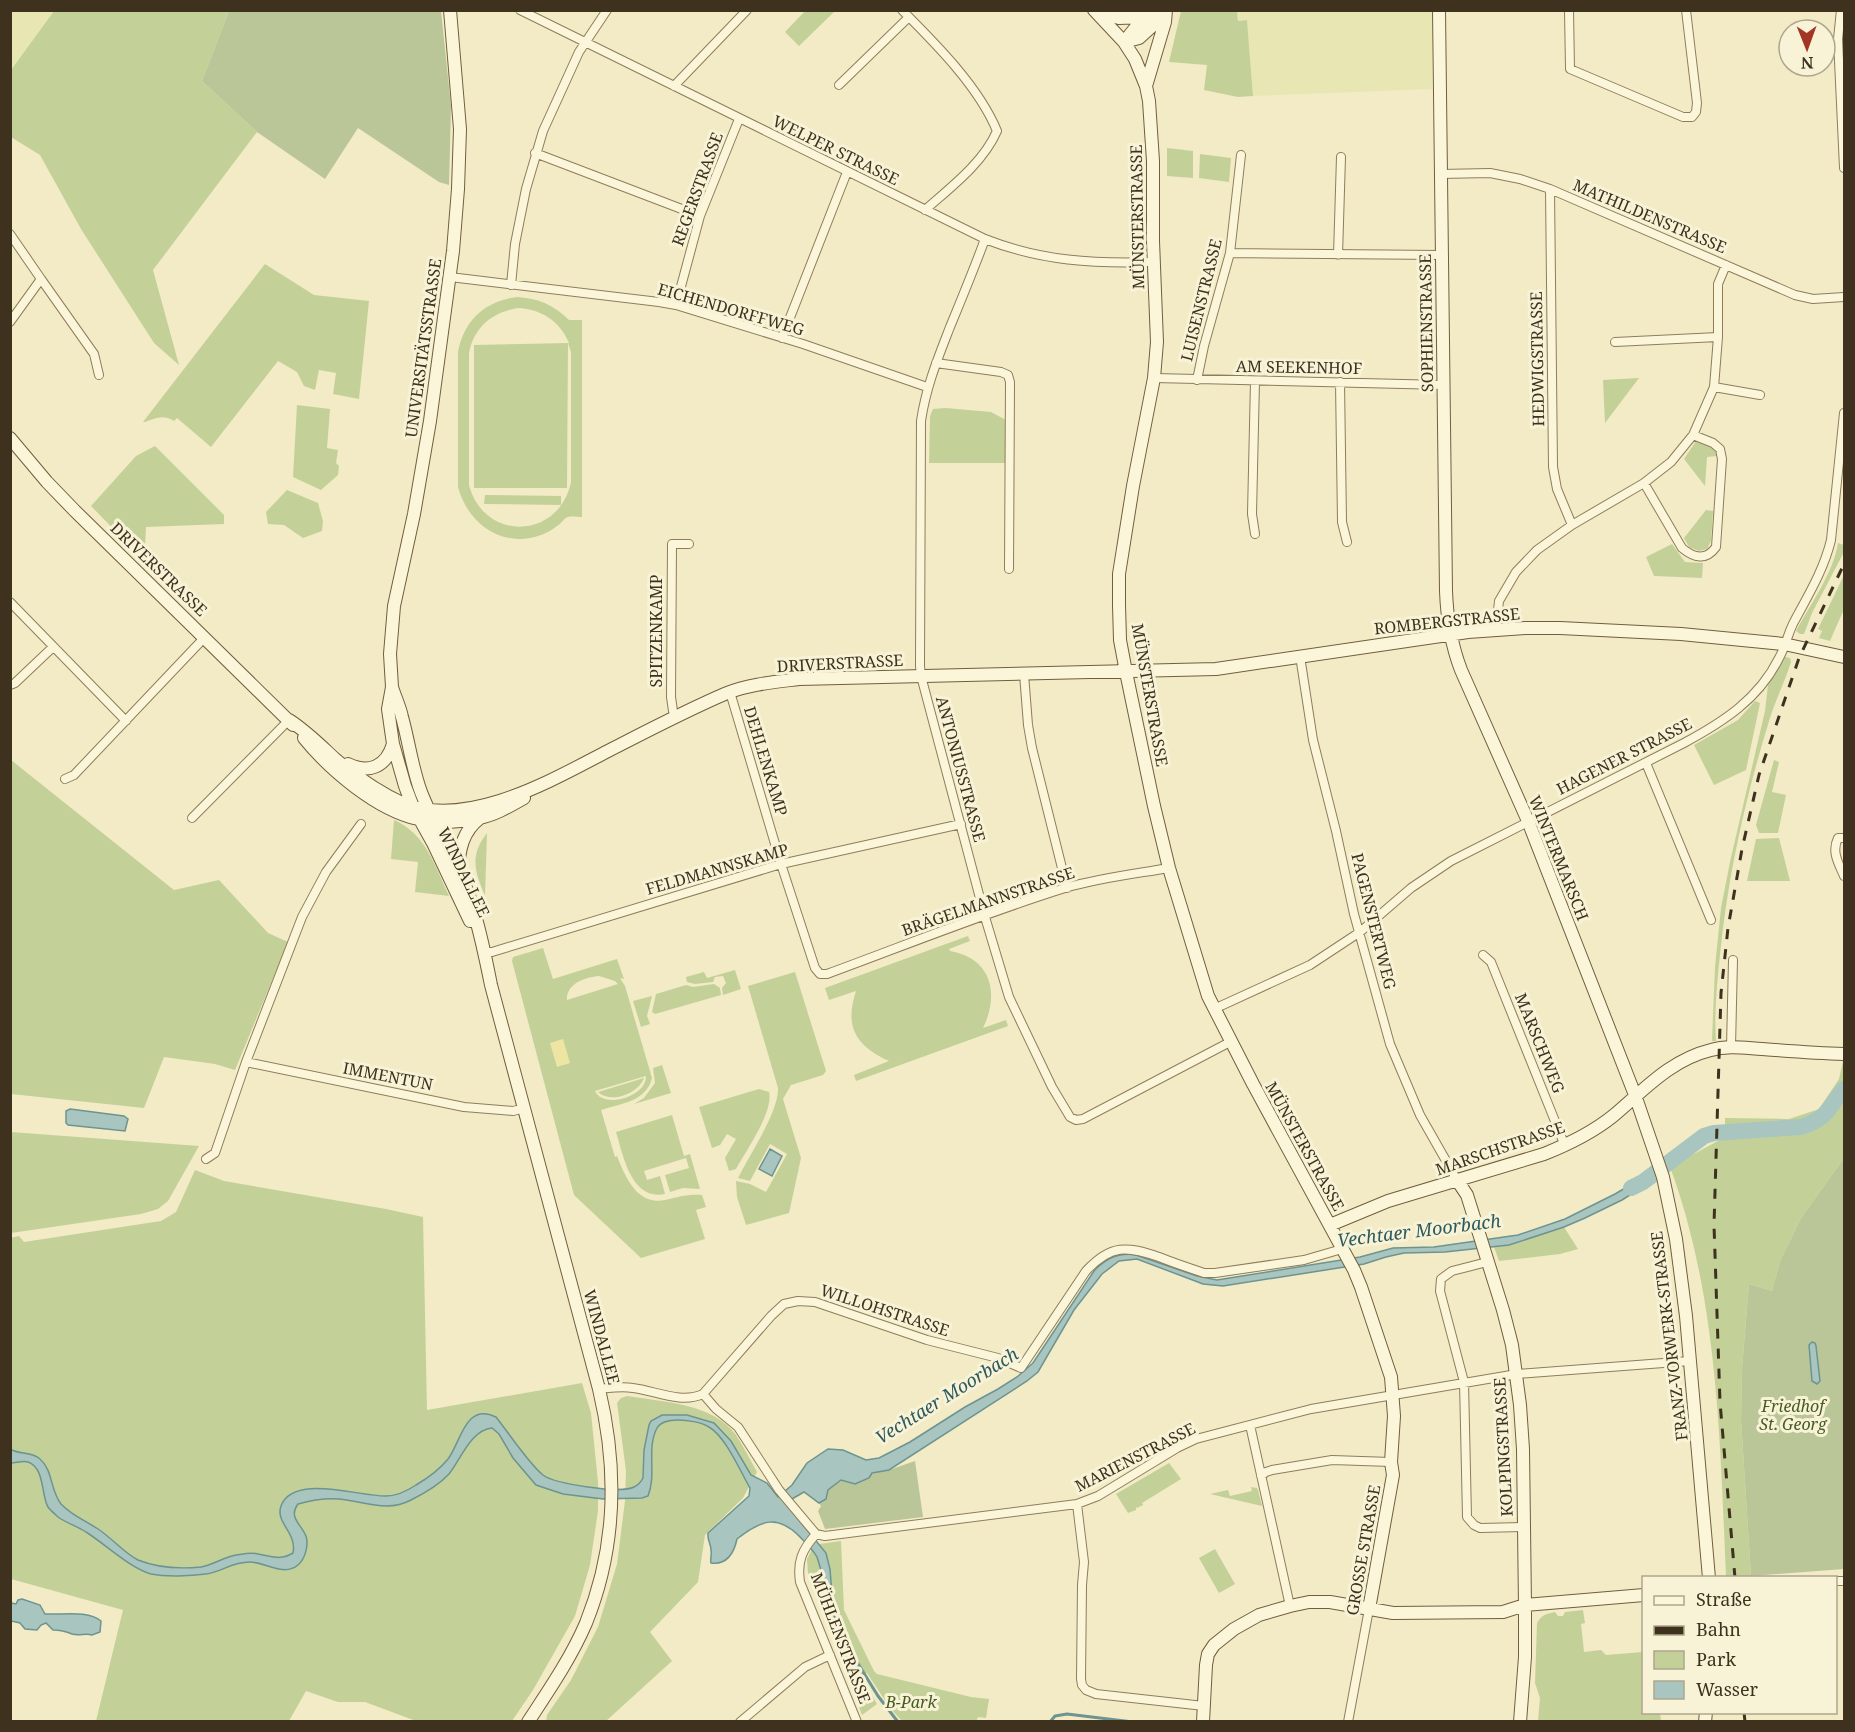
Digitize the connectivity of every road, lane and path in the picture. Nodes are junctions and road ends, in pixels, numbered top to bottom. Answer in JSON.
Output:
{"nodes":[{"id":1,"x":450,"y":10,"type":"edge"},
{"id":2,"x":520,"y":10,"type":"edge"},
{"id":3,"x":607,"y":10,"type":"edge"},
{"id":4,"x":747,"y":10,"type":"edge"},
{"id":5,"x":1094,"y":10,"type":"edge"},
{"id":6,"x":1165,"y":10,"type":"edge"},
{"id":7,"x":1439,"y":10,"type":"edge"},
{"id":8,"x":1569,"y":10,"type":"edge"},
{"id":9,"x":1686,"y":10,"type":"edge"},
{"id":10,"x":1841,"y":10,"type":"edge"},
{"id":11,"x":905,"y":14,"type":"edge"},
{"id":12,"x":1148,"y":14,"type":"edge"},
{"id":13,"x":1124,"y":42,"type":"junction"},
{"id":14,"x":586,"y":43,"type":"junction"},
{"id":15,"x":839,"y":85,"type":"dead end"},
{"id":16,"x":674,"y":86,"type":"junction"},
{"id":17,"x":1146,"y":86,"type":"junction"},
{"id":18,"x":739,"y":119,"type":"junction"},
{"id":19,"x":1843,"y":121,"type":"edge"},
{"id":20,"x":536,"y":153,"type":"junction"},
{"id":21,"x":1241,"y":156,"type":"dead end"},
{"id":22,"x":1341,"y":158,"type":"dead end"},
{"id":23,"x":1845,"y":168,"type":"edge"},
{"id":24,"x":847,"y":172,"type":"junction"},
{"id":25,"x":1440,"y":174,"type":"junction"},
{"id":26,"x":1550,"y":189,"type":"junction"},
{"id":27,"x":925,"y":210,"type":"junction"},
{"id":28,"x":700,"y":216,"type":"junction"},
{"id":29,"x":10,"y":234,"type":"edge"},
{"id":30,"x":985,"y":239,"type":"junction"},
{"id":31,"x":1230,"y":253,"type":"junction"},
{"id":32,"x":1338,"y":255,"type":"junction"},
{"id":33,"x":1441,"y":255,"type":"junction"},
{"id":34,"x":1154,"y":262,"type":"junction"},
{"id":35,"x":1726,"y":265,"type":"junction"},
{"id":36,"x":450,"y":277,"type":"junction"},
{"id":37,"x":41,"y":279,"type":"junction"},
{"id":38,"x":511,"y":285,"type":"junction"},
{"id":39,"x":1845,"y":297,"type":"edge"},
{"id":40,"x":676,"y":305,"type":"junction"},
{"id":41,"x":10,"y":322,"type":"edge"},
{"id":42,"x":1718,"y":337,"type":"junction"},
{"id":43,"x":782,"y":338,"type":"junction"},
{"id":44,"x":1615,"y":342,"type":"dead end"},
{"id":45,"x":936,"y":363,"type":"junction"},
{"id":46,"x":99,"y":375,"type":"dead end"},
{"id":47,"x":1154,"y":378,"type":"junction"},
{"id":48,"x":1197,"y":380,"type":"junction"},
{"id":49,"x":1255,"y":381,"type":"junction"},
{"id":50,"x":1340,"y":382,"type":"junction"},
{"id":51,"x":1444,"y":385,"type":"junction"},
{"id":52,"x":927,"y":387,"type":"junction"},
{"id":53,"x":1714,"y":387,"type":"junction"},
{"id":54,"x":1760,"y":395,"type":"dead end"},
{"id":55,"x":1845,"y":413,"type":"edge"},
{"id":56,"x":1693,"y":435,"type":"junction"},
{"id":57,"x":10,"y":438,"type":"edge"},
{"id":58,"x":1644,"y":483,"type":"junction"},
{"id":59,"x":1572,"y":525,"type":"junction"},
{"id":60,"x":1256,"y":534,"type":"dead end"},
{"id":61,"x":1347,"y":542,"type":"dead end"},
{"id":62,"x":689,"y":544,"type":"dead end"},
{"id":63,"x":1009,"y":569,"type":"dead end"},
{"id":64,"x":10,"y":602,"type":"edge"},
{"id":65,"x":1496,"y":630,"type":"junction"},
{"id":66,"x":1449,"y":634,"type":"junction"},
{"id":67,"x":205,"y":637,"type":"junction"},
{"id":68,"x":1784,"y":644,"type":"junction"},
{"id":69,"x":53,"y":647,"type":"junction"},
{"id":70,"x":1300,"y":656,"type":"junction"},
{"id":71,"x":1845,"y":657,"type":"edge"},
{"id":72,"x":1126,"y":672,"type":"junction"},
{"id":73,"x":1024,"y":675,"type":"junction"},
{"id":74,"x":921,"y":676,"type":"junction"},
{"id":75,"x":10,"y":685,"type":"edge"},
{"id":76,"x":392,"y":687,"type":"junction"},
{"id":77,"x":730,"y":692,"type":"junction"},
{"id":78,"x":676,"y":717,"type":"junction"},
{"id":79,"x":289,"y":720,"type":"junction"},
{"id":80,"x":126,"y":722,"type":"junction"},
{"id":81,"x":393,"y":744,"type":"junction"},
{"id":82,"x":335,"y":758,"type":"junction"},
{"id":83,"x":1646,"y":763,"type":"junction"},
{"id":84,"x":65,"y":779,"type":"dead end"},
{"id":85,"x":541,"y":785,"type":"junction"},
{"id":86,"x":413,"y":807,"type":"junction"},
{"id":87,"x":431,"y":815,"type":"junction"},
{"id":88,"x":192,"y":818,"type":"dead end"},
{"id":89,"x":480,"y":818,"type":"junction"},
{"id":90,"x":420,"y":820,"type":"junction"},
{"id":91,"x":1528,"y":821,"type":"junction"},
{"id":92,"x":361,"y":824,"type":"dead end"},
{"id":93,"x":961,"y":824,"type":"junction"},
{"id":94,"x":1845,"y":838,"type":"edge"},
{"id":95,"x":781,"y":864,"type":"junction"},
{"id":96,"x":1169,"y":868,"type":"junction"},
{"id":97,"x":458,"y":871,"type":"junction"},
{"id":98,"x":1845,"y":876,"type":"edge"},
{"id":99,"x":1066,"y":888,"type":"junction"},
{"id":100,"x":985,"y":917,"type":"junction"},
{"id":101,"x":1711,"y":920,"type":"dead end"},
{"id":102,"x":1360,"y":932,"type":"junction"},
{"id":103,"x":484,"y":952,"type":"junction"},
{"id":104,"x":1483,"y":955,"type":"dead end"},
{"id":105,"x":1733,"y":960,"type":"dead end"},
{"id":106,"x":820,"y":974,"type":"joint"},
{"id":107,"x":1214,"y":1009,"type":"junction"},
{"id":108,"x":1230,"y":1042,"type":"junction"},
{"id":109,"x":1731,"y":1047,"type":"junction"},
{"id":110,"x":1845,"y":1054,"type":"edge"},
{"id":111,"x":246,"y":1062,"type":"junction"},
{"id":112,"x":1635,"y":1095,"type":"junction"},
{"id":113,"x":525,"y":1108,"type":"junction"},
{"id":114,"x":1564,"y":1146,"type":"junction"},
{"id":115,"x":206,"y":1159,"type":"dead end"},
{"id":116,"x":1456,"y":1180,"type":"junction"},
{"id":117,"x":1330,"y":1225,"type":"junction"},
{"id":118,"x":1344,"y":1253,"type":"junction"},
{"id":119,"x":1486,"y":1258,"type":"junction"},
{"id":120,"x":1690,"y":1361,"type":"junction"},
{"id":121,"x":1517,"y":1374,"type":"junction"},
{"id":122,"x":1464,"y":1382,"type":"junction"},
{"id":123,"x":599,"y":1389,"type":"junction"},
{"id":124,"x":703,"y":1394,"type":"junction"},
{"id":125,"x":1392,"y":1395,"type":"junction"},
{"id":126,"x":1250,"y":1425,"type":"junction"},
{"id":127,"x":1391,"y":1462,"type":"junction"},
{"id":128,"x":1262,"y":1476,"type":"junction"},
{"id":129,"x":1077,"y":1504,"type":"junction"},
{"id":130,"x":1523,"y":1527,"type":"junction"},
{"id":131,"x":815,"y":1535,"type":"junction"},
{"id":132,"x":1709,"y":1576,"type":"edge"},
{"id":133,"x":1642,"y":1595,"type":"edge"},
{"id":134,"x":1525,"y":1605,"type":"junction"},
{"id":135,"x":1290,"y":1606,"type":"junction"},
{"id":136,"x":1369,"y":1609,"type":"junction"},
{"id":137,"x":830,"y":1654,"type":"junction"},
{"id":138,"x":1203,"y":1706,"type":"junction"},
{"id":139,"x":1203,"y":1721,"type":"edge"},
{"id":140,"x":528,"y":1722,"type":"edge"},
{"id":141,"x":740,"y":1722,"type":"edge"},
{"id":142,"x":857,"y":1722,"type":"edge"},
{"id":143,"x":1348,"y":1722,"type":"edge"},
{"id":144,"x":1520,"y":1722,"type":"edge"}],
"edges":[{"from":1,"to":36,"type":"street","name":"UNIVERSITÄTSSTRASSE"},
{"from":2,"to":14,"type":"street","name":"WELPER STRASSE"},
{"from":3,"to":14,"type":"street"},
{"from":4,"to":16,"type":"street"},
{"from":5,"to":12,"type":"street"},
{"from":5,"to":13,"type":"street","name":"MÜNSTERSTRASSE"},
{"from":6,"to":13,"type":"street"},
{"from":6,"to":17,"type":"street"},
{"from":7,"to":25,"type":"street","name":"SOPHIENSTRASSE"},
{"from":8,"to":9,"type":"street"},
{"from":10,"to":19,"type":"street"},
{"from":11,"to":15,"type":"street"},
{"from":11,"to":27,"type":"street"},
{"from":12,"to":13,"type":"street"},
{"from":13,"to":17,"type":"street","name":"MÜNSTERSTRASSE"},
{"from":14,"to":16,"type":"street","name":"WELPER STRASSE"},
{"from":14,"to":20,"type":"street"},
{"from":16,"to":18,"type":"street","name":"WELPER STRASSE"},
{"from":17,"to":34,"type":"street","name":"MÜNSTERSTRASSE"},
{"from":18,"to":24,"type":"street","name":"WELPER STRASSE"},
{"from":18,"to":28,"type":"street","name":"REGERSTRASSE"},
{"from":19,"to":23,"type":"street"},
{"from":20,"to":28,"type":"street"},
{"from":20,"to":38,"type":"street"},
{"from":21,"to":31,"type":"street","name":"LUISENSTRASSE"},
{"from":22,"to":32,"type":"street"},
{"from":24,"to":27,"type":"street","name":"WELPER STRASSE"},
{"from":24,"to":43,"type":"street"},
{"from":25,"to":26,"type":"street","name":"MATHILDENSTRASSE"},
{"from":25,"to":33,"type":"street","name":"SOPHIENSTRASSE"},
{"from":26,"to":35,"type":"street","name":"MATHILDENSTRASSE"},
{"from":26,"to":59,"type":"street","name":"HEDWIGSTRASSE"},
{"from":27,"to":30,"type":"street","name":"WELPER STRASSE"},
{"from":28,"to":40,"type":"street","name":"REGERSTRASSE"},
{"from":29,"to":37,"type":"street"},
{"from":30,"to":34,"type":"street","name":"WELPER STRASSE"},
{"from":30,"to":45,"type":"street","name":"ANTONIUSSTRASSE"},
{"from":31,"to":32,"type":"street"},
{"from":31,"to":48,"type":"street","name":"LUISENSTRASSE"},
{"from":32,"to":33,"type":"street"},
{"from":33,"to":51,"type":"street","name":"SOPHIENSTRASSE"},
{"from":34,"to":47,"type":"street","name":"MÜNSTERSTRASSE"},
{"from":35,"to":39,"type":"street","name":"MATHILDENSTRASSE"},
{"from":35,"to":42,"type":"street"},
{"from":36,"to":38,"type":"street","name":"EICHENDORFFWEG"},
{"from":36,"to":76,"type":"street","name":"UNIVERSITÄTSSTRASSE"},
{"from":37,"to":41,"type":"street"},
{"from":37,"to":46,"type":"street"},
{"from":38,"to":40,"type":"street","name":"EICHENDORFFWEG"},
{"from":40,"to":43,"type":"street","name":"EICHENDORFFWEG"},
{"from":42,"to":44,"type":"street"},
{"from":42,"to":53,"type":"street"},
{"from":43,"to":52,"type":"street","name":"EICHENDORFFWEG"},
{"from":45,"to":52,"type":"street","name":"ANTONIUSSTRASSE"},
{"from":45,"to":63,"type":"street"},
{"from":47,"to":48,"type":"street","name":"AM SEEKENHOF"},
{"from":47,"to":72,"type":"street","name":"MÜNSTERSTRASSE"},
{"from":48,"to":49,"type":"street","name":"AM SEEKENHOF"},
{"from":49,"to":50,"type":"street","name":"AM SEEKENHOF"},
{"from":49,"to":60,"type":"street"},
{"from":50,"to":51,"type":"street","name":"AM SEEKENHOF"},
{"from":50,"to":61,"type":"street"},
{"from":51,"to":66,"type":"street","name":"SOPHIENSTRASSE"},
{"from":52,"to":74,"type":"street","name":"ANTONIUSSTRASSE"},
{"from":53,"to":54,"type":"street"},
{"from":53,"to":56,"type":"street"},
{"from":55,"to":68,"type":"street","name":"HAGENER STRASSE"},
{"from":56,"to":58,"type":"street"},
{"from":56,"to":58,"type":"street"},
{"from":57,"to":67,"type":"street","name":"DRIVERSTRASSE"},
{"from":58,"to":59,"type":"street"},
{"from":59,"to":65,"type":"street"},
{"from":62,"to":78,"type":"street","name":"SPITZENKAMP"},
{"from":64,"to":69,"type":"street"},
{"from":65,"to":66,"type":"street","name":"ROMBERGSTRASSE"},
{"from":65,"to":68,"type":"street","name":"ROMBERGSTRASSE"},
{"from":66,"to":70,"type":"street","name":"ROMBERGSTRASSE"},
{"from":66,"to":91,"type":"street","name":"WINTERMARSCH"},
{"from":67,"to":79,"type":"street","name":"DRIVERSTRASSE"},
{"from":67,"to":80,"type":"street"},
{"from":68,"to":71,"type":"street","name":"ROMBERGSTRASSE"},
{"from":68,"to":83,"type":"street","name":"HAGENER STRASSE"},
{"from":69,"to":75,"type":"street"},
{"from":69,"to":80,"type":"street"},
{"from":70,"to":72,"type":"street","name":"ROMBERGSTRASSE"},
{"from":70,"to":102,"type":"street","name":"PAGENSTERTWEG"},
{"from":72,"to":73,"type":"street","name":"DRIVERSTRASSE"},
{"from":72,"to":96,"type":"street","name":"MÜNSTERSTRASSE"},
{"from":73,"to":74,"type":"street","name":"DRIVERSTRASSE"},
{"from":73,"to":99,"type":"street"},
{"from":74,"to":77,"type":"street","name":"DRIVERSTRASSE"},
{"from":74,"to":93,"type":"street","name":"ANTONIUSSTRASSE"},
{"from":76,"to":81,"type":"street","name":"UNIVERSITÄTSSTRASSE"},
{"from":76,"to":87,"type":"street","name":"UNIVERSITÄTSSTRASSE"},
{"from":77,"to":78,"type":"street","name":"DRIVERSTRASSE"},
{"from":77,"to":95,"type":"street","name":"DEHLENKAMP"},
{"from":78,"to":85,"type":"street","name":"DRIVERSTRASSE"},
{"from":79,"to":82,"type":"street","name":"DRIVERSTRASSE"},
{"from":79,"to":88,"type":"street"},
{"from":79,"to":90,"type":"street","name":"DRIVERSTRASSE"},
{"from":80,"to":84,"type":"street"},
{"from":81,"to":82,"type":"street"},
{"from":81,"to":86,"type":"street","name":"UNIVERSITÄTSSTRASSE"},
{"from":82,"to":86,"type":"street","name":"DRIVERSTRASSE"},
{"from":83,"to":91,"type":"street","name":"HAGENER STRASSE"},
{"from":83,"to":101,"type":"street"},
{"from":85,"to":87,"type":"street","name":"DRIVERSTRASSE"},
{"from":85,"to":89,"type":"street","name":"DRIVERSTRASSE"},
{"from":86,"to":87,"type":"street","name":"DRIVERSTRASSE"},
{"from":86,"to":90,"type":"street","name":"WINDALLEE"},
{"from":87,"to":89,"type":"street","name":"DRIVERSTRASSE"},
{"from":87,"to":90,"type":"street","name":"DRIVERSTRASSE"},
{"from":87,"to":97,"type":"street","name":"WINDALLEE"},
{"from":89,"to":97,"type":"street","name":"WINDALLEE"},
{"from":90,"to":103,"type":"street","name":"WINDALLEE"},
{"from":91,"to":102,"type":"street","name":"HAGENER STRASSE"},
{"from":91,"to":112,"type":"street","name":"WINTERMARSCH"},
{"from":92,"to":111,"type":"street"},
{"from":93,"to":95,"type":"street","name":"FELDMANNSKAMP"},
{"from":93,"to":100,"type":"street","name":"ANTONIUSSTRASSE"},
{"from":94,"to":98,"type":"street"},
{"from":95,"to":103,"type":"street","name":"FELDMANNSKAMP"},
{"from":95,"to":106,"type":"street","name":"DEHLENKAMP"},
{"from":96,"to":99,"type":"street","name":"BRÄGELMANNSTRASSE"},
{"from":96,"to":107,"type":"street","name":"MÜNSTERSTRASSE"},
{"from":97,"to":103,"type":"street","name":"WINDALLEE"},
{"from":99,"to":100,"type":"street","name":"BRÄGELMANNSTRASSE"},
{"from":100,"to":106,"type":"street","name":"BRÄGELMANNSTRASSE"},
{"from":100,"to":108,"type":"street","name":"ANTONIUSSTRASSE"},
{"from":102,"to":107,"type":"street","name":"HAGENER STRASSE"},
{"from":102,"to":116,"type":"street","name":"PAGENSTERTWEG"},
{"from":103,"to":113,"type":"street","name":"WINDALLEE"},
{"from":104,"to":114,"type":"street","name":"MARSCHWEG"},
{"from":105,"to":109,"type":"street"},
{"from":107,"to":108,"type":"street","name":"MÜNSTERSTRASSE"},
{"from":108,"to":117,"type":"street","name":"MÜNSTERSTRASSE"},
{"from":109,"to":110,"type":"street","name":"MARSCHSTRASSE"},
{"from":109,"to":112,"type":"street","name":"MARSCHSTRASSE"},
{"from":111,"to":113,"type":"street","name":"IMMENTUN"},
{"from":111,"to":115,"type":"street"},
{"from":112,"to":114,"type":"street","name":"MARSCHSTRASSE"},
{"from":112,"to":120,"type":"street","name":"FRANZ-VORWERK-STRASSE"},
{"from":113,"to":123,"type":"street","name":"WINDALLEE"},
{"from":114,"to":116,"type":"street","name":"MARSCHSTRASSE"},
{"from":116,"to":117,"type":"street","name":"MARSCHSTRASSE"},
{"from":116,"to":119,"type":"street","name":"KOLPINGSTRASSE"},
{"from":117,"to":118,"type":"street","name":"MÜNSTERSTRASSE"},
{"from":118,"to":124,"type":"street","name":"WILLOHSTRASSE"},
{"from":118,"to":125,"type":"street","name":"GROSSE STRASSE"},
{"from":119,"to":121,"type":"street","name":"KOLPINGSTRASSE"},
{"from":119,"to":122,"type":"street"},
{"from":120,"to":121,"type":"street","name":"MARIENSTRASSE"},
{"from":120,"to":132,"type":"street","name":"FRANZ-VORWERK-STRASSE"},
{"from":121,"to":122,"type":"street","name":"MARIENSTRASSE"},
{"from":121,"to":130,"type":"street","name":"KOLPINGSTRASSE"},
{"from":122,"to":125,"type":"street","name":"MARIENSTRASSE"},
{"from":122,"to":130,"type":"street"},
{"from":123,"to":124,"type":"street"},
{"from":123,"to":140,"type":"street","name":"WINDALLEE"},
{"from":124,"to":131,"type":"street"},
{"from":125,"to":126,"type":"street","name":"MARIENSTRASSE"},
{"from":125,"to":127,"type":"street","name":"GROSSE STRASSE"},
{"from":126,"to":128,"type":"street"},
{"from":126,"to":129,"type":"street","name":"MARIENSTRASSE"},
{"from":127,"to":128,"type":"street"},
{"from":127,"to":136,"type":"street","name":"GROSSE STRASSE"},
{"from":128,"to":135,"type":"street"},
{"from":129,"to":131,"type":"street","name":"MARIENSTRASSE"},
{"from":129,"to":138,"type":"street"},
{"from":130,"to":134,"type":"street","name":"KOLPINGSTRASSE"},
{"from":131,"to":137,"type":"street","name":"MÜHLENSTRASSE"},
{"from":133,"to":134,"type":"street"},
{"from":134,"to":136,"type":"street"},
{"from":134,"to":144,"type":"street","name":"KOLPINGSTRASSE"},
{"from":135,"to":136,"type":"street"},
{"from":135,"to":138,"type":"street"},
{"from":136,"to":143,"type":"street","name":"GROSSE STRASSE"},
{"from":137,"to":141,"type":"street"},
{"from":137,"to":142,"type":"street","name":"MÜHLENSTRASSE"},
{"from":138,"to":139,"type":"street"}]}
